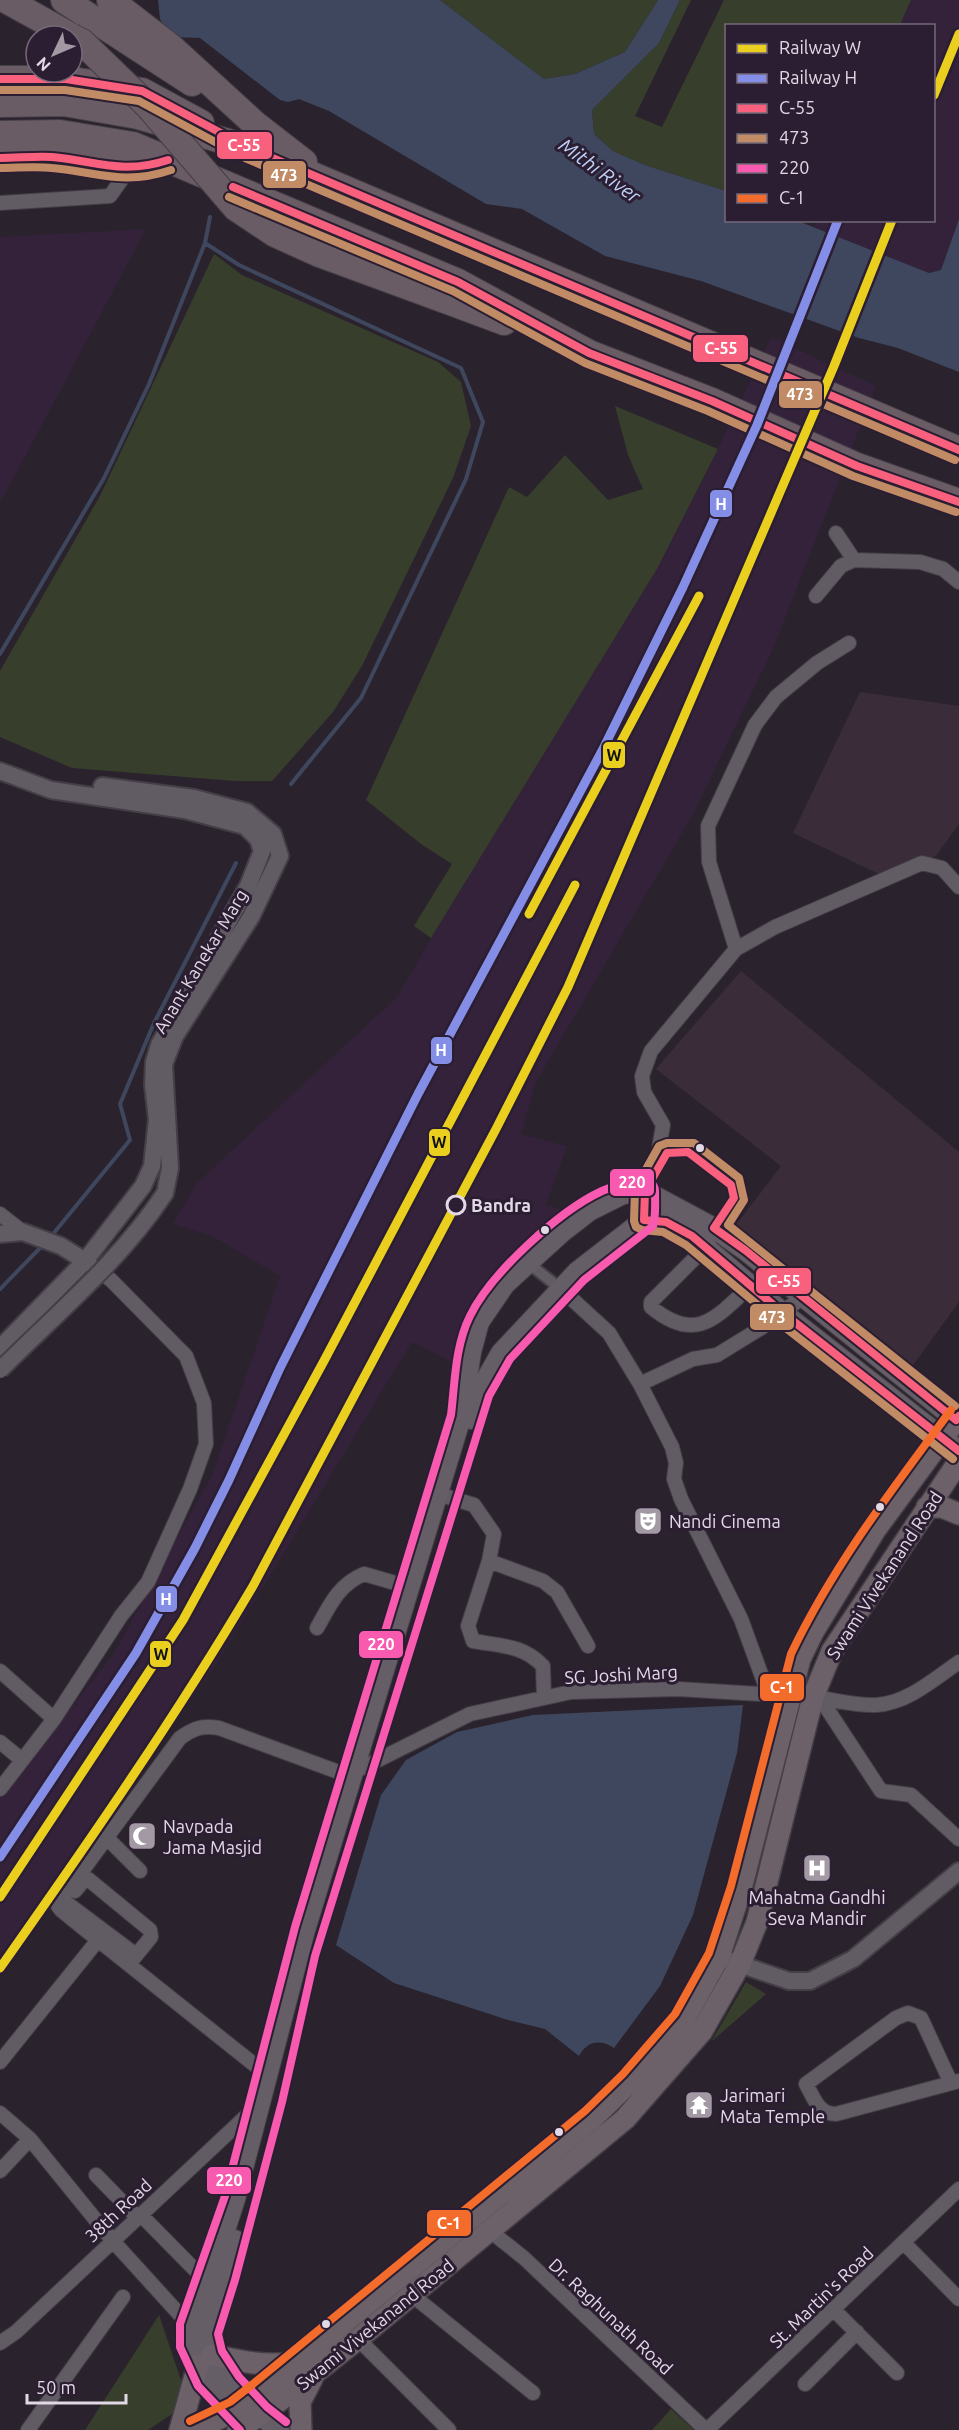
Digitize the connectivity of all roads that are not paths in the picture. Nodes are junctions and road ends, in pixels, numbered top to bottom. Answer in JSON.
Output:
{"nodes":[{"id":1,"x":6,"y":0,"type":"edge"},
{"id":2,"x":64,"y":0,"type":"edge"},
{"id":3,"x":110,"y":0,"type":"edge"},
{"id":4,"x":50,"y":24,"type":"edge"},
{"id":5,"x":84,"y":44,"type":"edge"},
{"id":6,"x":0,"y":79,"type":"edge"},
{"id":7,"x":0,"y":104,"type":"edge"},
{"id":8,"x":0,"y":134,"type":"edge"},
{"id":9,"x":252,"y":136,"type":"junction"},
{"id":10,"x":131,"y":157,"type":"junction"},
{"id":11,"x":0,"y":158,"type":"edge"},
{"id":12,"x":0,"y":203,"type":"edge"},
{"id":13,"x":589,"y":353,"type":"junction"},
{"id":14,"x":959,"y":450,"type":"edge"},
{"id":15,"x":959,"y":502,"type":"edge"},
{"id":16,"x":836,"y":533,"type":"dead end"},
{"id":17,"x":854,"y":560,"type":"junction"},
{"id":18,"x":959,"y":582,"type":"edge"},
{"id":19,"x":816,"y":596,"type":"dead end"},
{"id":20,"x":849,"y":643,"type":"dead end"},
{"id":21,"x":6,"y":768,"type":"edge"},
{"id":22,"x":959,"y":887,"type":"edge"},
{"id":23,"x":736,"y":949,"type":"junction"},
{"id":24,"x":645,"y":1191,"type":"junction"},
{"id":25,"x":0,"y":1214,"type":"edge"},
{"id":26,"x":644,"y":1220,"type":"junction"},
{"id":27,"x":714,"y":1228,"type":"junction"},
{"id":28,"x":23,"y":1232,"type":"junction"},
{"id":29,"x":0,"y":1234,"type":"edge"},
{"id":30,"x":705,"y":1248,"type":"junction"},
{"id":31,"x":85,"y":1261,"type":"junction"},
{"id":32,"x":528,"y":1263,"type":"junction"},
{"id":33,"x":750,"y":1286,"type":"junction"},
{"id":34,"x":561,"y":1289,"type":"junction"},
{"id":35,"x":802,"y":1297,"type":"junction"},
{"id":36,"x":783,"y":1313,"type":"junction"},
{"id":37,"x":0,"y":1348,"type":"edge"},
{"id":38,"x":0,"y":1370,"type":"edge"},
{"id":39,"x":640,"y":1384,"type":"junction"},
{"id":40,"x":958,"y":1419,"type":"edge"},
{"id":41,"x":951,"y":1445,"type":"edge"},
{"id":42,"x":959,"y":1461,"type":"edge"},
{"id":43,"x":448,"y":1497,"type":"junction"},
{"id":44,"x":927,"y":1507,"type":"junction"},
{"id":45,"x":959,"y":1514,"type":"edge"},
{"id":46,"x":489,"y":1561,"type":"junction"},
{"id":47,"x":409,"y":1587,"type":"junction"},
{"id":48,"x":317,"y":1628,"type":"dead end"},
{"id":49,"x":588,"y":1646,"type":"dead end"},
{"id":50,"x":959,"y":1662,"type":"edge"},
{"id":51,"x":0,"y":1671,"type":"edge"},
{"id":52,"x":768,"y":1693,"type":"junction"},
{"id":53,"x":544,"y":1698,"type":"junction"},
{"id":54,"x":789,"y":1698,"type":"junction"},
{"id":55,"x":816,"y":1698,"type":"junction"},
{"id":56,"x":54,"y":1719,"type":"junction"},
{"id":57,"x":0,"y":1742,"type":"edge"},
{"id":58,"x":22,"y":1760,"type":"junction"},
{"id":59,"x":356,"y":1770,"type":"junction"},
{"id":60,"x":0,"y":1789,"type":"edge"},
{"id":61,"x":106,"y":1837,"type":"junction"},
{"id":62,"x":959,"y":1839,"type":"edge"},
{"id":63,"x":140,"y":1871,"type":"dead end"},
{"id":64,"x":959,"y":1871,"type":"edge"},
{"id":65,"x":66,"y":1909,"type":"junction"},
{"id":66,"x":314,"y":1914,"type":"junction"},
{"id":67,"x":101,"y":1936,"type":"junction"},
{"id":68,"x":718,"y":1957,"type":"junction"},
{"id":69,"x":133,"y":1959,"type":"junction"},
{"id":70,"x":740,"y":1964,"type":"junction"},
{"id":71,"x":0,"y":2062,"type":"edge"},
{"id":72,"x":266,"y":2074,"type":"junction"},
{"id":73,"x":955,"y":2082,"type":"edge"},
{"id":74,"x":260,"y":2103,"type":"junction"},
{"id":75,"x":0,"y":2113,"type":"edge"},
{"id":76,"x":30,"y":2139,"type":"junction"},
{"id":77,"x":0,"y":2171,"type":"edge"},
{"id":78,"x":96,"y":2175,"type":"dead end"},
{"id":79,"x":959,"y":2189,"type":"edge"},
{"id":80,"x":139,"y":2216,"type":"junction"},
{"id":81,"x":490,"y":2231,"type":"junction"},
{"id":82,"x":116,"y":2237,"type":"junction"},
{"id":83,"x":904,"y":2243,"type":"junction"},
{"id":84,"x":207,"y":2282,"type":"junction"},
{"id":85,"x":412,"y":2295,"type":"junction"},
{"id":86,"x":123,"y":2297,"type":"dead end"},
{"id":87,"x":959,"y":2299,"type":"edge"},
{"id":88,"x":834,"y":2310,"type":"junction"},
{"id":89,"x":190,"y":2326,"type":"junction"},
{"id":90,"x":857,"y":2332,"type":"junction"},
{"id":91,"x":358,"y":2339,"type":"junction"},
{"id":92,"x":0,"y":2343,"type":"edge"},
{"id":93,"x":205,"y":2360,"type":"junction"},
{"id":94,"x":297,"y":2362,"type":"junction"},
{"id":95,"x":318,"y":2368,"type":"junction"},
{"id":96,"x":897,"y":2373,"type":"dead end"},
{"id":97,"x":805,"y":2384,"type":"dead end"},
{"id":98,"x":533,"y":2393,"type":"dead end"},
{"id":99,"x":245,"y":2422,"type":"edge"},
{"id":100,"x":28,"y":2430,"type":"edge"},
{"id":101,"x":180,"y":2430,"type":"edge"},
{"id":102,"x":195,"y":2430,"type":"edge"},
{"id":103,"x":279,"y":2430,"type":"edge"},
{"id":104,"x":301,"y":2430,"type":"edge"},
{"id":105,"x":449,"y":2430,"type":"edge"},
{"id":106,"x":706,"y":2430,"type":"edge"}],
"edges":[{"from":1,"to":4,"type":"highway"},
{"from":2,"to":9,"type":"highway"},
{"from":3,"to":9,"type":"highway"},
{"from":5,"to":13,"type":"highway","bridge":true},
{"from":6,"to":9,"type":"highway"},
{"from":7,"to":9,"type":"highway"},
{"from":8,"to":10,"type":"highway"},
{"from":9,"to":14,"type":"highway"},
{"from":10,"to":11,"type":"highway"},
{"from":10,"to":12,"type":"street"},
{"from":10,"to":13,"type":"highway"},
{"from":13,"to":15,"type":"highway"},
{"from":16,"to":17,"type":"street"},
{"from":17,"to":18,"type":"street"},
{"from":17,"to":19,"type":"street"},
{"from":20,"to":23,"type":"street"},
{"from":21,"to":31,"type":"street","name":"Anant Kanekar Marg"},
{"from":21,"to":38,"type":"street","name":"Anant Kanekar Marg","bridge":true},
{"from":22,"to":23,"type":"street"},
{"from":23,"to":24,"type":"street"},
{"from":24,"to":26,"type":"street"},
{"from":24,"to":27,"type":"main road"},
{"from":24,"to":32,"type":"main road"},
{"from":25,"to":28,"type":"street"},
{"from":26,"to":30,"type":"main road"},
{"from":26,"to":34,"type":"main road"},
{"from":27,"to":30,"type":"street"},
{"from":27,"to":35,"type":"main road"},
{"from":28,"to":29,"type":"street"},
{"from":28,"to":31,"type":"street"},
{"from":30,"to":33,"type":"main road"},
{"from":30,"to":33,"type":"street"},
{"from":31,"to":37,"type":"street","name":"Anant Kanekar Marg"},
{"from":31,"to":56,"type":"street"},
{"from":32,"to":34,"type":"street"},
{"from":32,"to":47,"type":"main road"},
{"from":33,"to":36,"type":"main road"},
{"from":34,"to":39,"type":"street"},
{"from":34,"to":43,"type":"main road"},
{"from":35,"to":36,"type":"street"},
{"from":35,"to":40,"type":"main road"},
{"from":36,"to":39,"type":"street"},
{"from":36,"to":41,"type":"main road"},
{"from":39,"to":52,"type":"street"},
{"from":40,"to":41,"type":"main road","name":"Swami Vivekanand Road"},
{"from":41,"to":54,"type":"main road","name":"Swami Vivekanand Road"},
{"from":42,"to":44,"type":"main road","name":"Swami Vivekanand Road"},
{"from":43,"to":46,"type":"street"},
{"from":43,"to":59,"type":"main road"},
{"from":44,"to":45,"type":"main road"},
{"from":44,"to":55,"type":"main road","name":"Swami Vivekanand Road"},
{"from":46,"to":49,"type":"street"},
{"from":46,"to":53,"type":"street"},
{"from":47,"to":48,"type":"street"},
{"from":47,"to":59,"type":"main road"},
{"from":50,"to":55,"type":"street"},
{"from":51,"to":56,"type":"street"},
{"from":52,"to":53,"type":"street","name":"SG Joshi Marg"},
{"from":52,"to":54,"type":"street","name":"SG Joshi Marg"},
{"from":53,"to":59,"type":"street","name":"SG Joshi Marg"},
{"from":54,"to":68,"type":"main road","name":"Swami Vivekanand Road"},
{"from":55,"to":62,"type":"street"},
{"from":55,"to":70,"type":"main road","name":"Swami Vivekanand Road"},
{"from":56,"to":58,"type":"street"},
{"from":57,"to":58,"type":"street"},
{"from":58,"to":60,"type":"street"},
{"from":59,"to":61,"type":"street"},
{"from":59,"to":66,"type":"main road"},
{"from":61,"to":63,"type":"street"},
{"from":61,"to":65,"type":"street"},
{"from":64,"to":70,"type":"street"},
{"from":65,"to":67,"type":"street"},
{"from":65,"to":69,"type":"street"},
{"from":66,"to":72,"type":"main road"},
{"from":66,"to":93,"type":"main road"},
{"from":67,"to":69,"type":"street"},
{"from":67,"to":71,"type":"street"},
{"from":68,"to":70,"type":"street"},
{"from":68,"to":94,"type":"main road","name":"Swami Vivekanand Road"},
{"from":69,"to":72,"type":"street"},
{"from":70,"to":81,"type":"main road","name":"Swami Vivekanand Road"},
{"from":72,"to":74,"type":"main road"},
{"from":73,"to":73,"type":"street"},
{"from":74,"to":80,"type":"street","name":"38th Road"},
{"from":74,"to":84,"type":"main road"},
{"from":75,"to":76,"type":"street"},
{"from":76,"to":77,"type":"street"},
{"from":76,"to":82,"type":"street"},
{"from":78,"to":80,"type":"street"},
{"from":79,"to":83,"type":"street","name":"St. Martin's Road"},
{"from":80,"to":82,"type":"street","name":"38th Road"},
{"from":80,"to":84,"type":"street"},
{"from":81,"to":85,"type":"main road","name":"Swami Vivekanand Road"},
{"from":81,"to":106,"type":"street","name":"Dr. Raghunath Road"},
{"from":82,"to":89,"type":"street"},
{"from":82,"to":92,"type":"street","name":"38th Road"},
{"from":83,"to":87,"type":"street"},
{"from":83,"to":88,"type":"street","name":"St. Martin's Road"},
{"from":84,"to":89,"type":"main road"},
{"from":85,"to":91,"type":"main road","name":"Swami Vivekanand Road"},
{"from":85,"to":98,"type":"street"},
{"from":86,"to":100,"type":"street"},
{"from":88,"to":90,"type":"street"},
{"from":88,"to":106,"type":"street","name":"St. Martin's Road"},
{"from":89,"to":93,"type":"main road"},
{"from":90,"to":96,"type":"street"},
{"from":90,"to":97,"type":"street"},
{"from":91,"to":95,"type":"main road","name":"Swami Vivekanand Road"},
{"from":91,"to":105,"type":"street"},
{"from":93,"to":94,"type":"main road"},
{"from":93,"to":99,"type":"main road"},
{"from":93,"to":101,"type":"main road"},
{"from":94,"to":99,"type":"main road","name":"Swami Vivekanand Road"},
{"from":95,"to":99,"type":"main road","name":"Swami Vivekanand Road"},
{"from":95,"to":104,"type":"main road"},
{"from":99,"to":102,"type":"main road","name":"Swami Vivekanand Road"},
{"from":99,"to":103,"type":"main road"}]}
